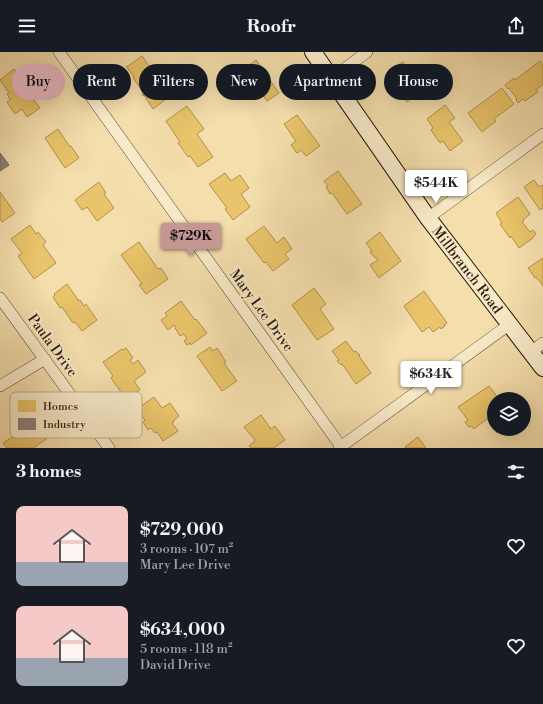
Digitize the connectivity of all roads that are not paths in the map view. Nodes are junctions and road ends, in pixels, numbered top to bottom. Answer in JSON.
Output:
{"nodes":[{"id":1,"x":59,"y":52,"type":"edge"},
{"id":2,"x":313,"y":52,"type":"edge"},
{"id":3,"x":367,"y":52,"type":"edge"},
{"id":4,"x":322,"y":64,"type":"edge"},
{"id":5,"x":351,"y":64,"type":"edge"},
{"id":6,"x":347,"y":100,"type":"edge"},
{"id":7,"x":543,"y":134,"type":"edge"},
{"id":8,"x":428,"y":218,"type":"junction"},
{"id":9,"x":0,"y":298,"type":"edge"},
{"id":10,"x":510,"y":324,"type":"junction"},
{"id":11,"x":537,"y":348,"type":"edge"},
{"id":12,"x":45,"y":359,"type":"junction"},
{"id":13,"x":543,"y":368,"type":"edge"},
{"id":14,"x":0,"y":386,"type":"edge"},
{"id":15,"x":69,"y":392,"type":"edge"},
{"id":16,"x":102,"y":438,"type":"edge"},
{"id":17,"x":341,"y":447,"type":"edge"},
{"id":18,"x":109,"y":448,"type":"edge"}],
"edges":[{"from":1,"to":17,"type":"street","name":"Mary Lee Drive"},
{"from":2,"to":4,"type":"main road","name":"Millbranch Road"},
{"from":3,"to":5,"type":"street"},
{"from":6,"to":8,"type":"main road","name":"Millbranch Road"},
{"from":7,"to":8,"type":"street"},
{"from":8,"to":10,"type":"main road","name":"Millbranch Road"},
{"from":9,"to":12,"type":"street","name":"Paula Drive"},
{"from":10,"to":11,"type":"main road","name":"Millbranch Road"},
{"from":10,"to":17,"type":"street"},
{"from":11,"to":13,"type":"main road","name":"Millbranch Road"},
{"from":12,"to":14,"type":"street"},
{"from":12,"to":15,"type":"street","name":"Paula Drive"},
{"from":16,"to":18,"type":"street","name":"Paula Drive"}]}
